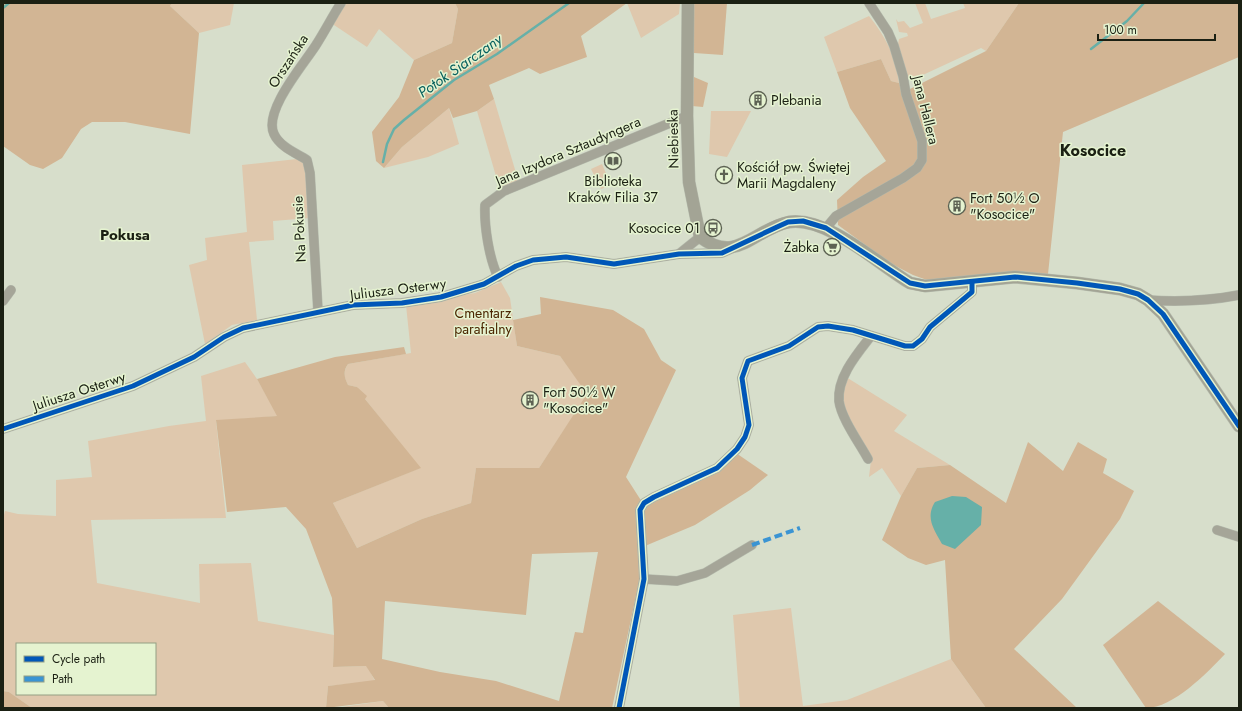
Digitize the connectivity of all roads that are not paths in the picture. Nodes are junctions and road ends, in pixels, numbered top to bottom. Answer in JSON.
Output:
{"nodes":[{"id":1,"x":341,"y":3,"type":"edge"},
{"id":2,"x":688,"y":3,"type":"edge"},
{"id":3,"x":869,"y":3,"type":"edge"},
{"id":4,"x":687,"y":116,"type":"junction"},
{"id":5,"x":295,"y":152,"type":"joint"},
{"id":6,"x":826,"y":228,"type":"junction"},
{"id":7,"x":700,"y":237,"type":"junction"},
{"id":8,"x":734,"y":248,"type":"junction"},
{"id":9,"x":679,"y":254,"type":"junction"},
{"id":10,"x":498,"y":277,"type":"junction"},
{"id":11,"x":972,"y":282,"type":"junction"},
{"id":12,"x":11,"y":290,"type":"dead end"},
{"id":13,"x":1239,"y":296,"type":"edge"},
{"id":14,"x":1148,"y":300,"type":"junction"},
{"id":15,"x":3,"y":301,"type":"edge"},
{"id":16,"x":318,"y":311,"type":"junction"},
{"id":17,"x":871,"y":336,"type":"junction"},
{"id":18,"x":1239,"y":426,"type":"edge"},
{"id":19,"x":3,"y":429,"type":"edge"},
{"id":20,"x":868,"y":459,"type":"dead end"},
{"id":21,"x":1217,"y":530,"type":"dead end"},
{"id":22,"x":1239,"y":537,"type":"edge"},
{"id":23,"x":752,"y":545,"type":"dead end"},
{"id":24,"x":644,"y":579,"type":"junction"},
{"id":25,"x":620,"y":708,"type":"edge"}],
"edges":[{"from":1,"to":5,"type":"street","name":"Orszańska"},
{"from":2,"to":4,"type":"street","name":"Niebieska"},
{"from":3,"to":6,"type":"street","name":"Jana Hallera"},
{"from":4,"to":7,"type":"street","name":"Niebieska"},
{"from":4,"to":10,"type":"street","name":"Jana Izydora Sztaudyngera"},
{"from":5,"to":16,"type":"street","name":"Na Pokusie"},
{"from":6,"to":8,"type":"street","name":"Juliusza Osterwy"},
{"from":6,"to":11,"type":"street","name":"Juliusza Osterwy"},
{"from":7,"to":8,"type":"street"},
{"from":7,"to":9,"type":"street"},
{"from":8,"to":9,"type":"street","name":"Juliusza Osterwy"},
{"from":9,"to":10,"type":"street","name":"Juliusza Osterwy"},
{"from":10,"to":16,"type":"street","name":"Juliusza Osterwy"},
{"from":11,"to":14,"type":"street","name":"Juliusza Osterwy"},
{"from":11,"to":17,"type":"street"},
{"from":12,"to":15,"type":"street"},
{"from":13,"to":14,"type":"street"},
{"from":14,"to":18,"type":"street"},
{"from":16,"to":19,"type":"street","name":"Juliusza Osterwy"},
{"from":17,"to":20,"type":"street"},
{"from":17,"to":24,"type":"street"},
{"from":21,"to":22,"type":"street"},
{"from":23,"to":24,"type":"street"},
{"from":24,"to":25,"type":"street"}]}
